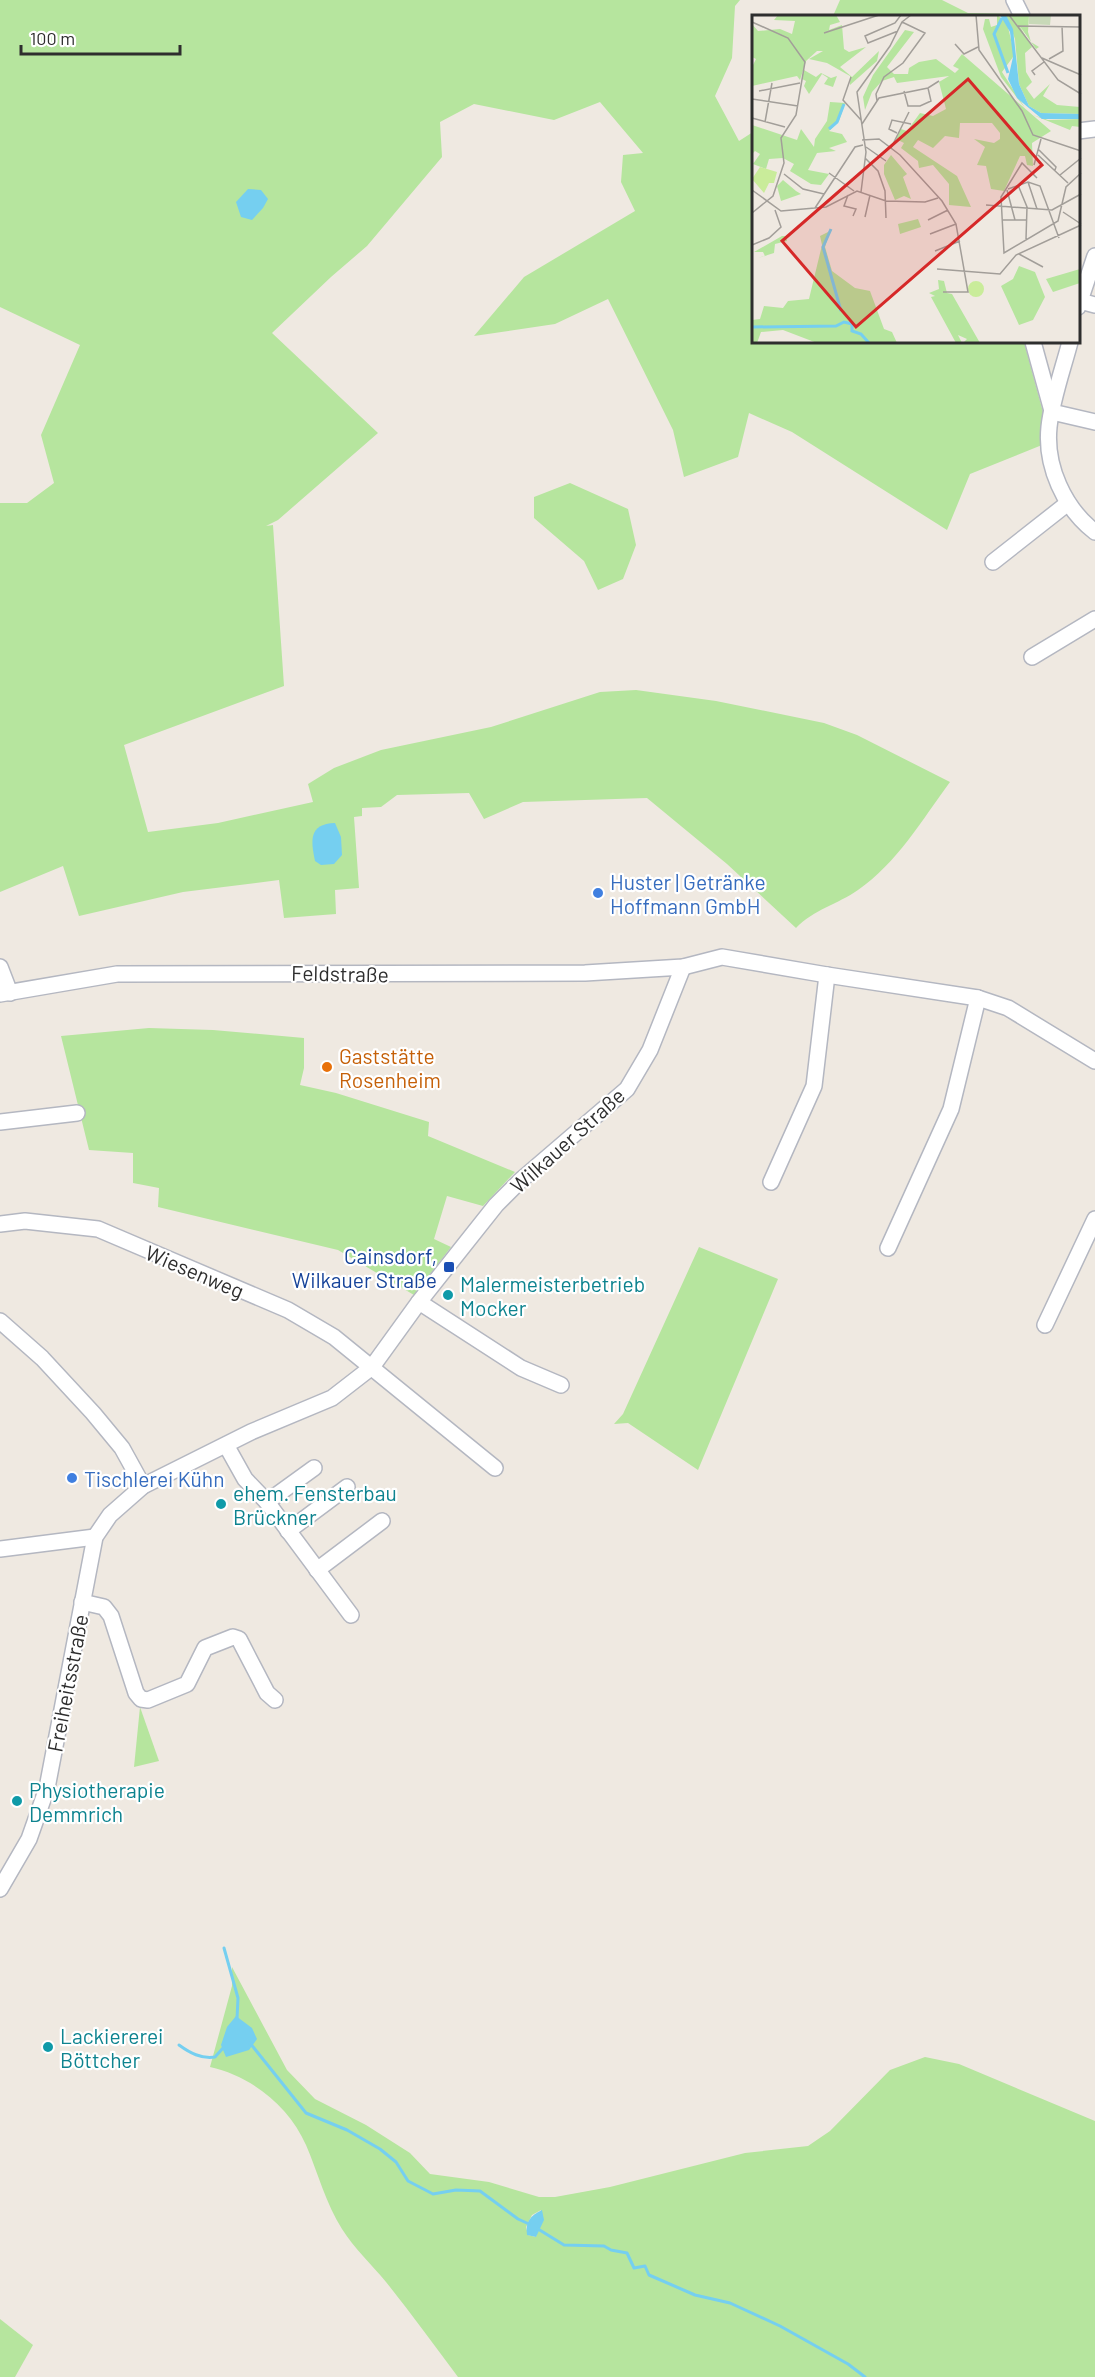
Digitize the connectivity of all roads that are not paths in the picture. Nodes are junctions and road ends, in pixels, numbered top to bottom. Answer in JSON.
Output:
{"nodes":[{"id":1,"x":1014,"y":0,"type":"edge"},
{"id":2,"x":1022,"y":15,"type":"edge"},
{"id":3,"x":1095,"y":129,"type":"edge"},
{"id":4,"x":1080,"y":131,"type":"edge"},
{"id":5,"x":1095,"y":256,"type":"edge"},
{"id":6,"x":1084,"y":304,"type":"edge"},
{"id":7,"x":1034,"y":344,"type":"edge"},
{"id":8,"x":1070,"y":344,"type":"edge"},
{"id":9,"x":1053,"y":412,"type":"junction"},
{"id":10,"x":1095,"y":422,"type":"edge"},
{"id":11,"x":1068,"y":503,"type":"junction"},
{"id":12,"x":1095,"y":532,"type":"edge"},
{"id":13,"x":993,"y":562,"type":"dead end"},
{"id":14,"x":1095,"y":620,"type":"edge"},
{"id":15,"x":1032,"y":657,"type":"dead end"},
{"id":16,"x":682,"y":967,"type":"junction"},
{"id":17,"x":0,"y":968,"type":"edge"},
{"id":18,"x":827,"y":975,"type":"junction"},
{"id":19,"x":5,"y":994,"type":"edge"},
{"id":20,"x":978,"y":998,"type":"junction"},
{"id":21,"x":1095,"y":1061,"type":"edge"},
{"id":22,"x":77,"y":1113,"type":"dead end"},
{"id":23,"x":0,"y":1122,"type":"edge"},
{"id":24,"x":771,"y":1182,"type":"dead end"},
{"id":25,"x":1095,"y":1219,"type":"edge"},
{"id":26,"x":0,"y":1224,"type":"edge"},
{"id":27,"x":888,"y":1248,"type":"dead end"},
{"id":28,"x":420,"y":1302,"type":"junction"},
{"id":29,"x":0,"y":1321,"type":"edge"},
{"id":30,"x":1045,"y":1325,"type":"dead end"},
{"id":31,"x":372,"y":1367,"type":"junction"},
{"id":32,"x":561,"y":1385,"type":"dead end"},
{"id":33,"x":226,"y":1445,"type":"junction"},
{"id":34,"x":314,"y":1467,"type":"dead end"},
{"id":35,"x":495,"y":1468,"type":"dead end"},
{"id":36,"x":143,"y":1486,"type":"junction"},
{"id":37,"x":347,"y":1487,"type":"dead end"},
{"id":38,"x":267,"y":1502,"type":"junction"},
{"id":39,"x":382,"y":1521,"type":"dead end"},
{"id":40,"x":288,"y":1531,"type":"junction"},
{"id":41,"x":95,"y":1537,"type":"junction"},
{"id":42,"x":0,"y":1549,"type":"edge"},
{"id":43,"x":317,"y":1570,"type":"junction"},
{"id":44,"x":82,"y":1602,"type":"junction"},
{"id":45,"x":351,"y":1615,"type":"dead end"},
{"id":46,"x":275,"y":1700,"type":"dead end"},
{"id":47,"x":0,"y":1889,"type":"edge"}],
"edges":[{"from":1,"to":2,"type":"street"},
{"from":3,"to":4,"type":"street"},
{"from":5,"to":6,"type":"street"},
{"from":7,"to":9,"type":"street"},
{"from":8,"to":9,"type":"street"},
{"from":9,"to":10,"type":"street"},
{"from":9,"to":11,"type":"street"},
{"from":11,"to":12,"type":"street"},
{"from":11,"to":13,"type":"street"},
{"from":14,"to":15,"type":"street"},
{"from":16,"to":18,"type":"street"},
{"from":16,"to":19,"type":"street","name":"Feldstraße"},
{"from":16,"to":28,"type":"street","name":"Wilkauer Straße"},
{"from":17,"to":19,"type":"street"},
{"from":18,"to":20,"type":"street"},
{"from":18,"to":24,"type":"street"},
{"from":20,"to":21,"type":"street"},
{"from":20,"to":27,"type":"street"},
{"from":22,"to":23,"type":"street"},
{"from":25,"to":30,"type":"street"},
{"from":26,"to":31,"type":"street","name":"Wiesenweg"},
{"from":28,"to":31,"type":"street","name":"Wilkauer Straße"},
{"from":28,"to":32,"type":"street"},
{"from":29,"to":36,"type":"street"},
{"from":31,"to":33,"type":"street","name":"Wilkauer Straße"},
{"from":31,"to":35,"type":"street","name":"Wiesenweg"},
{"from":33,"to":36,"type":"street","name":"Wilkauer Straße"},
{"from":33,"to":38,"type":"street"},
{"from":34,"to":38,"type":"street"},
{"from":36,"to":41,"type":"street","name":"Freiheitsstraße"},
{"from":37,"to":40,"type":"street"},
{"from":38,"to":40,"type":"street"},
{"from":39,"to":43,"type":"street"},
{"from":40,"to":43,"type":"street"},
{"from":41,"to":42,"type":"street"},
{"from":41,"to":44,"type":"street","name":"Freiheitsstraße"},
{"from":43,"to":45,"type":"street"},
{"from":44,"to":46,"type":"street"},
{"from":44,"to":47,"type":"street","name":"Freiheitsstraße"}]}
